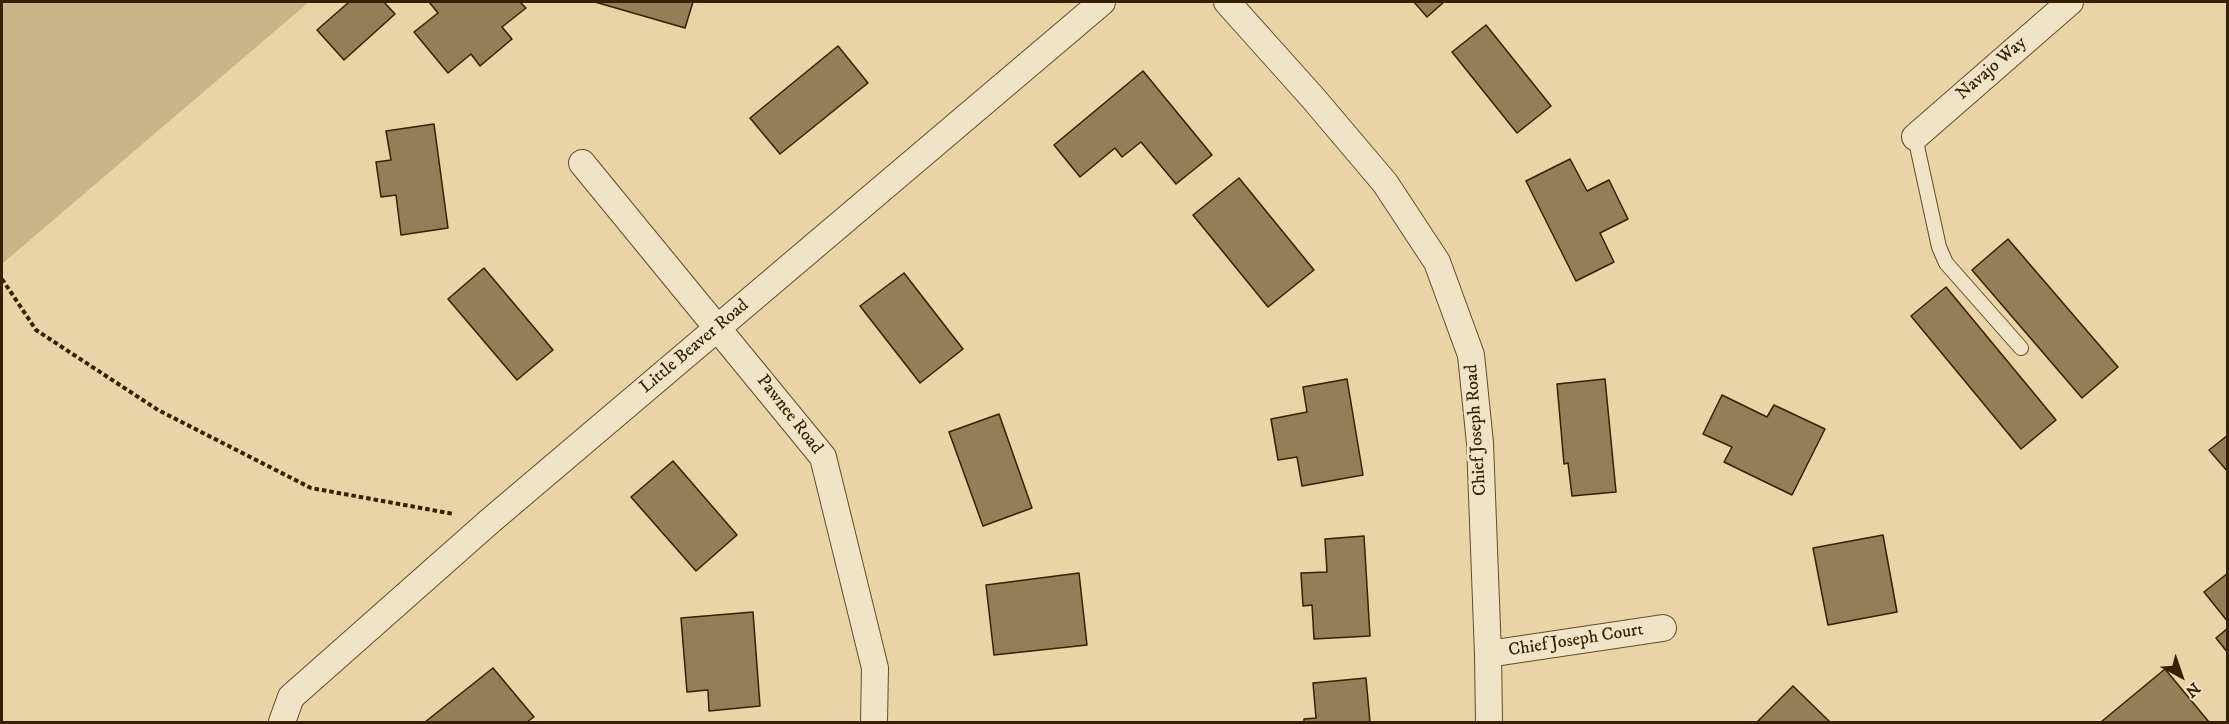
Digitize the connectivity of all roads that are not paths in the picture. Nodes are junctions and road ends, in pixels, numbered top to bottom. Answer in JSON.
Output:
{"nodes":[{"id":1,"x":1102,"y":2,"type":"edge"},
{"id":2,"x":1227,"y":2,"type":"edge"},
{"id":3,"x":2070,"y":2,"type":"edge"},
{"id":4,"x":1914,"y":137,"type":"joint"},
{"id":5,"x":582,"y":164,"type":"dead end"},
{"id":6,"x":718,"y":328,"type":"junction"},
{"id":7,"x":2021,"y":348,"type":"dead end"},
{"id":8,"x":1663,"y":628,"type":"dead end"},
{"id":9,"x":1488,"y":654,"type":"junction"},
{"id":10,"x":282,"y":723,"type":"edge"},
{"id":11,"x":874,"y":723,"type":"edge"},
{"id":12,"x":1489,"y":723,"type":"edge"}],
"edges":[{"from":1,"to":6,"type":"street","name":"Little Beaver Road"},
{"from":2,"to":9,"type":"street","name":"Chief Joseph Road"},
{"from":3,"to":4,"type":"street","name":"Navajo Way"},
{"from":4,"to":7,"type":"lane"},
{"from":5,"to":6,"type":"street","name":"Pawnee Road"},
{"from":6,"to":10,"type":"street","name":"Little Beaver Road"},
{"from":6,"to":11,"type":"street","name":"Pawnee Road"},
{"from":8,"to":9,"type":"street","name":"Chief Joseph Court"},
{"from":9,"to":12,"type":"street","name":"Chief Joseph Road"}]}
